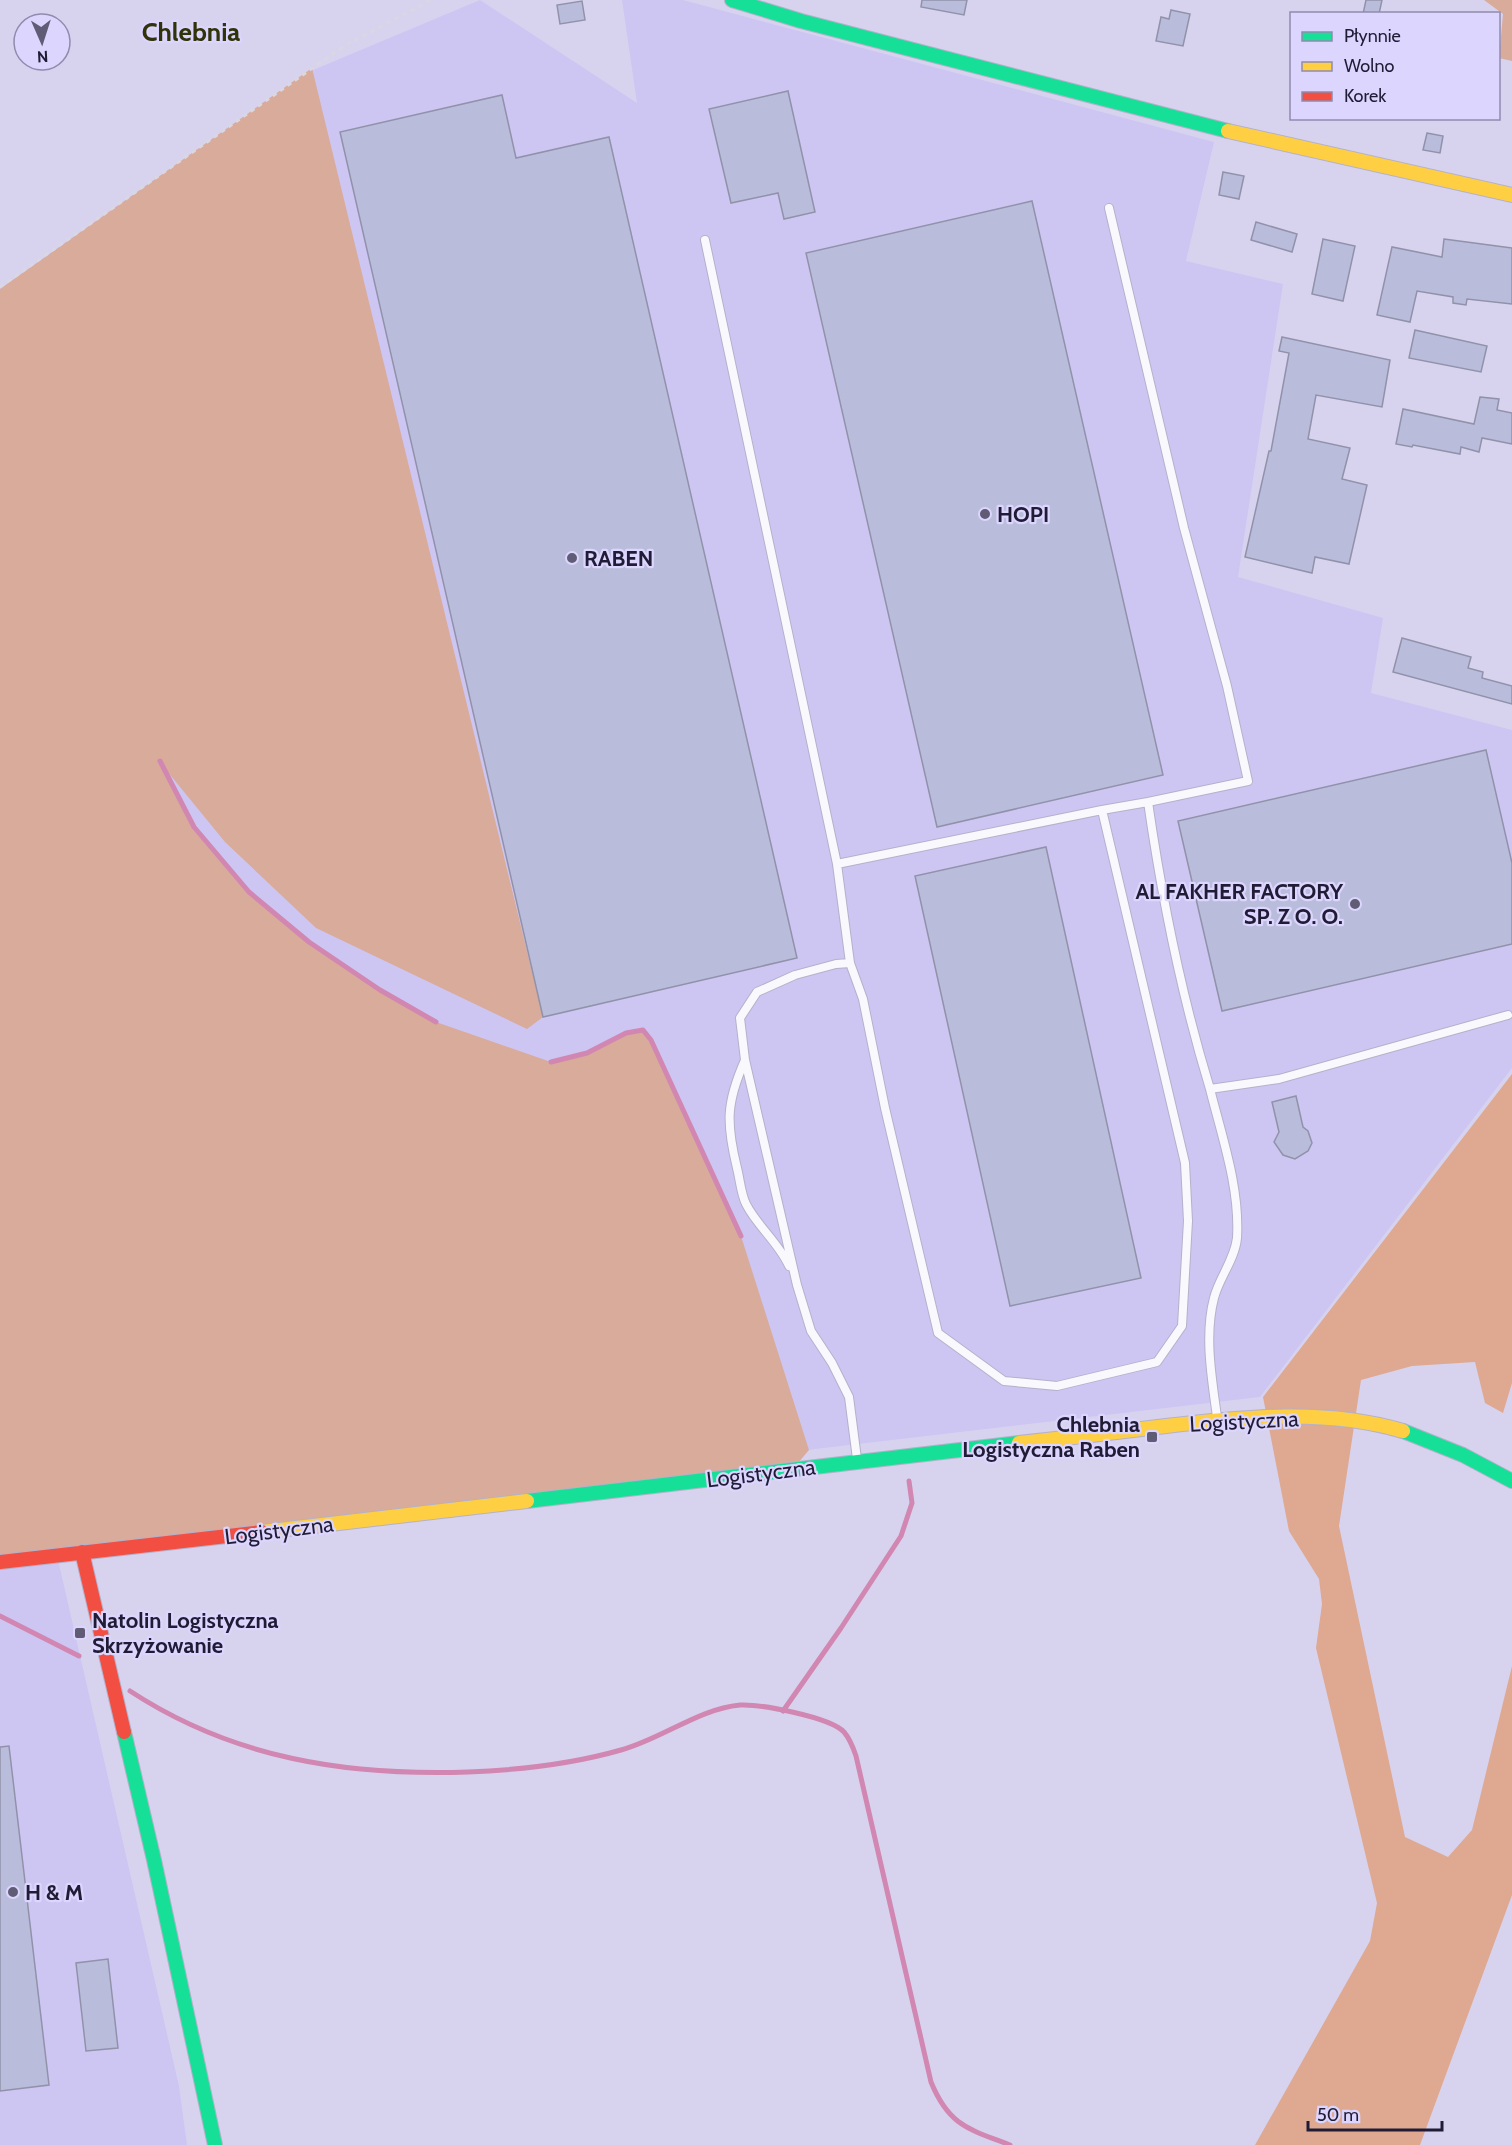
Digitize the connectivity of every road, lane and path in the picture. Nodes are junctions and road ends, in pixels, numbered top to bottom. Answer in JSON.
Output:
{"nodes":[{"id":1,"x":431,"y":0,"type":"edge"},
{"id":2,"x":732,"y":0,"type":"edge"},
{"id":3,"x":1512,"y":195,"type":"edge"},
{"id":4,"x":1109,"y":208,"type":"dead end"},
{"id":5,"x":705,"y":240,"type":"dead end"},
{"id":6,"x":0,"y":286,"type":"edge"},
{"id":7,"x":1148,"y":802,"type":"junction"},
{"id":8,"x":1102,"y":810,"type":"junction"},
{"id":9,"x":837,"y":864,"type":"junction"},
{"id":10,"x":850,"y":963,"type":"junction"},
{"id":11,"x":1508,"y":1015,"type":"dead end"},
{"id":12,"x":746,"y":1060,"type":"junction"},
{"id":13,"x":1210,"y":1089,"type":"junction"},
{"id":14,"x":797,"y":1285,"type":"junction"},
{"id":15,"x":1218,"y":1420,"type":"junction"},
{"id":16,"x":857,"y":1462,"type":"junction"},
{"id":17,"x":1512,"y":1481,"type":"edge"},
{"id":18,"x":82,"y":1552,"type":"junction"},
{"id":19,"x":0,"y":1562,"type":"edge"},
{"id":20,"x":215,"y":2145,"type":"edge"}],
"edges":[{"from":1,"to":6,"type":"path"},
{"from":2,"to":3,"type":"street"},
{"from":4,"to":7,"type":"lane"},
{"from":5,"to":9,"type":"lane"},
{"from":7,"to":8,"type":"lane"},
{"from":7,"to":13,"type":"lane"},
{"from":8,"to":9,"type":"lane"},
{"from":8,"to":10,"type":"lane"},
{"from":9,"to":10,"type":"lane"},
{"from":10,"to":12,"type":"lane"},
{"from":11,"to":13,"type":"lane"},
{"from":12,"to":14,"type":"lane"},
{"from":12,"to":14,"type":"lane"},
{"from":13,"to":15,"type":"lane"},
{"from":14,"to":16,"type":"lane"},
{"from":15,"to":16,"type":"street","name":"Logistyczna"},
{"from":15,"to":17,"type":"street","name":"Logistyczna"},
{"from":16,"to":18,"type":"street","name":"Logistyczna"},
{"from":18,"to":19,"type":"street","name":"Logistyczna"},
{"from":18,"to":20,"type":"street"}]}
